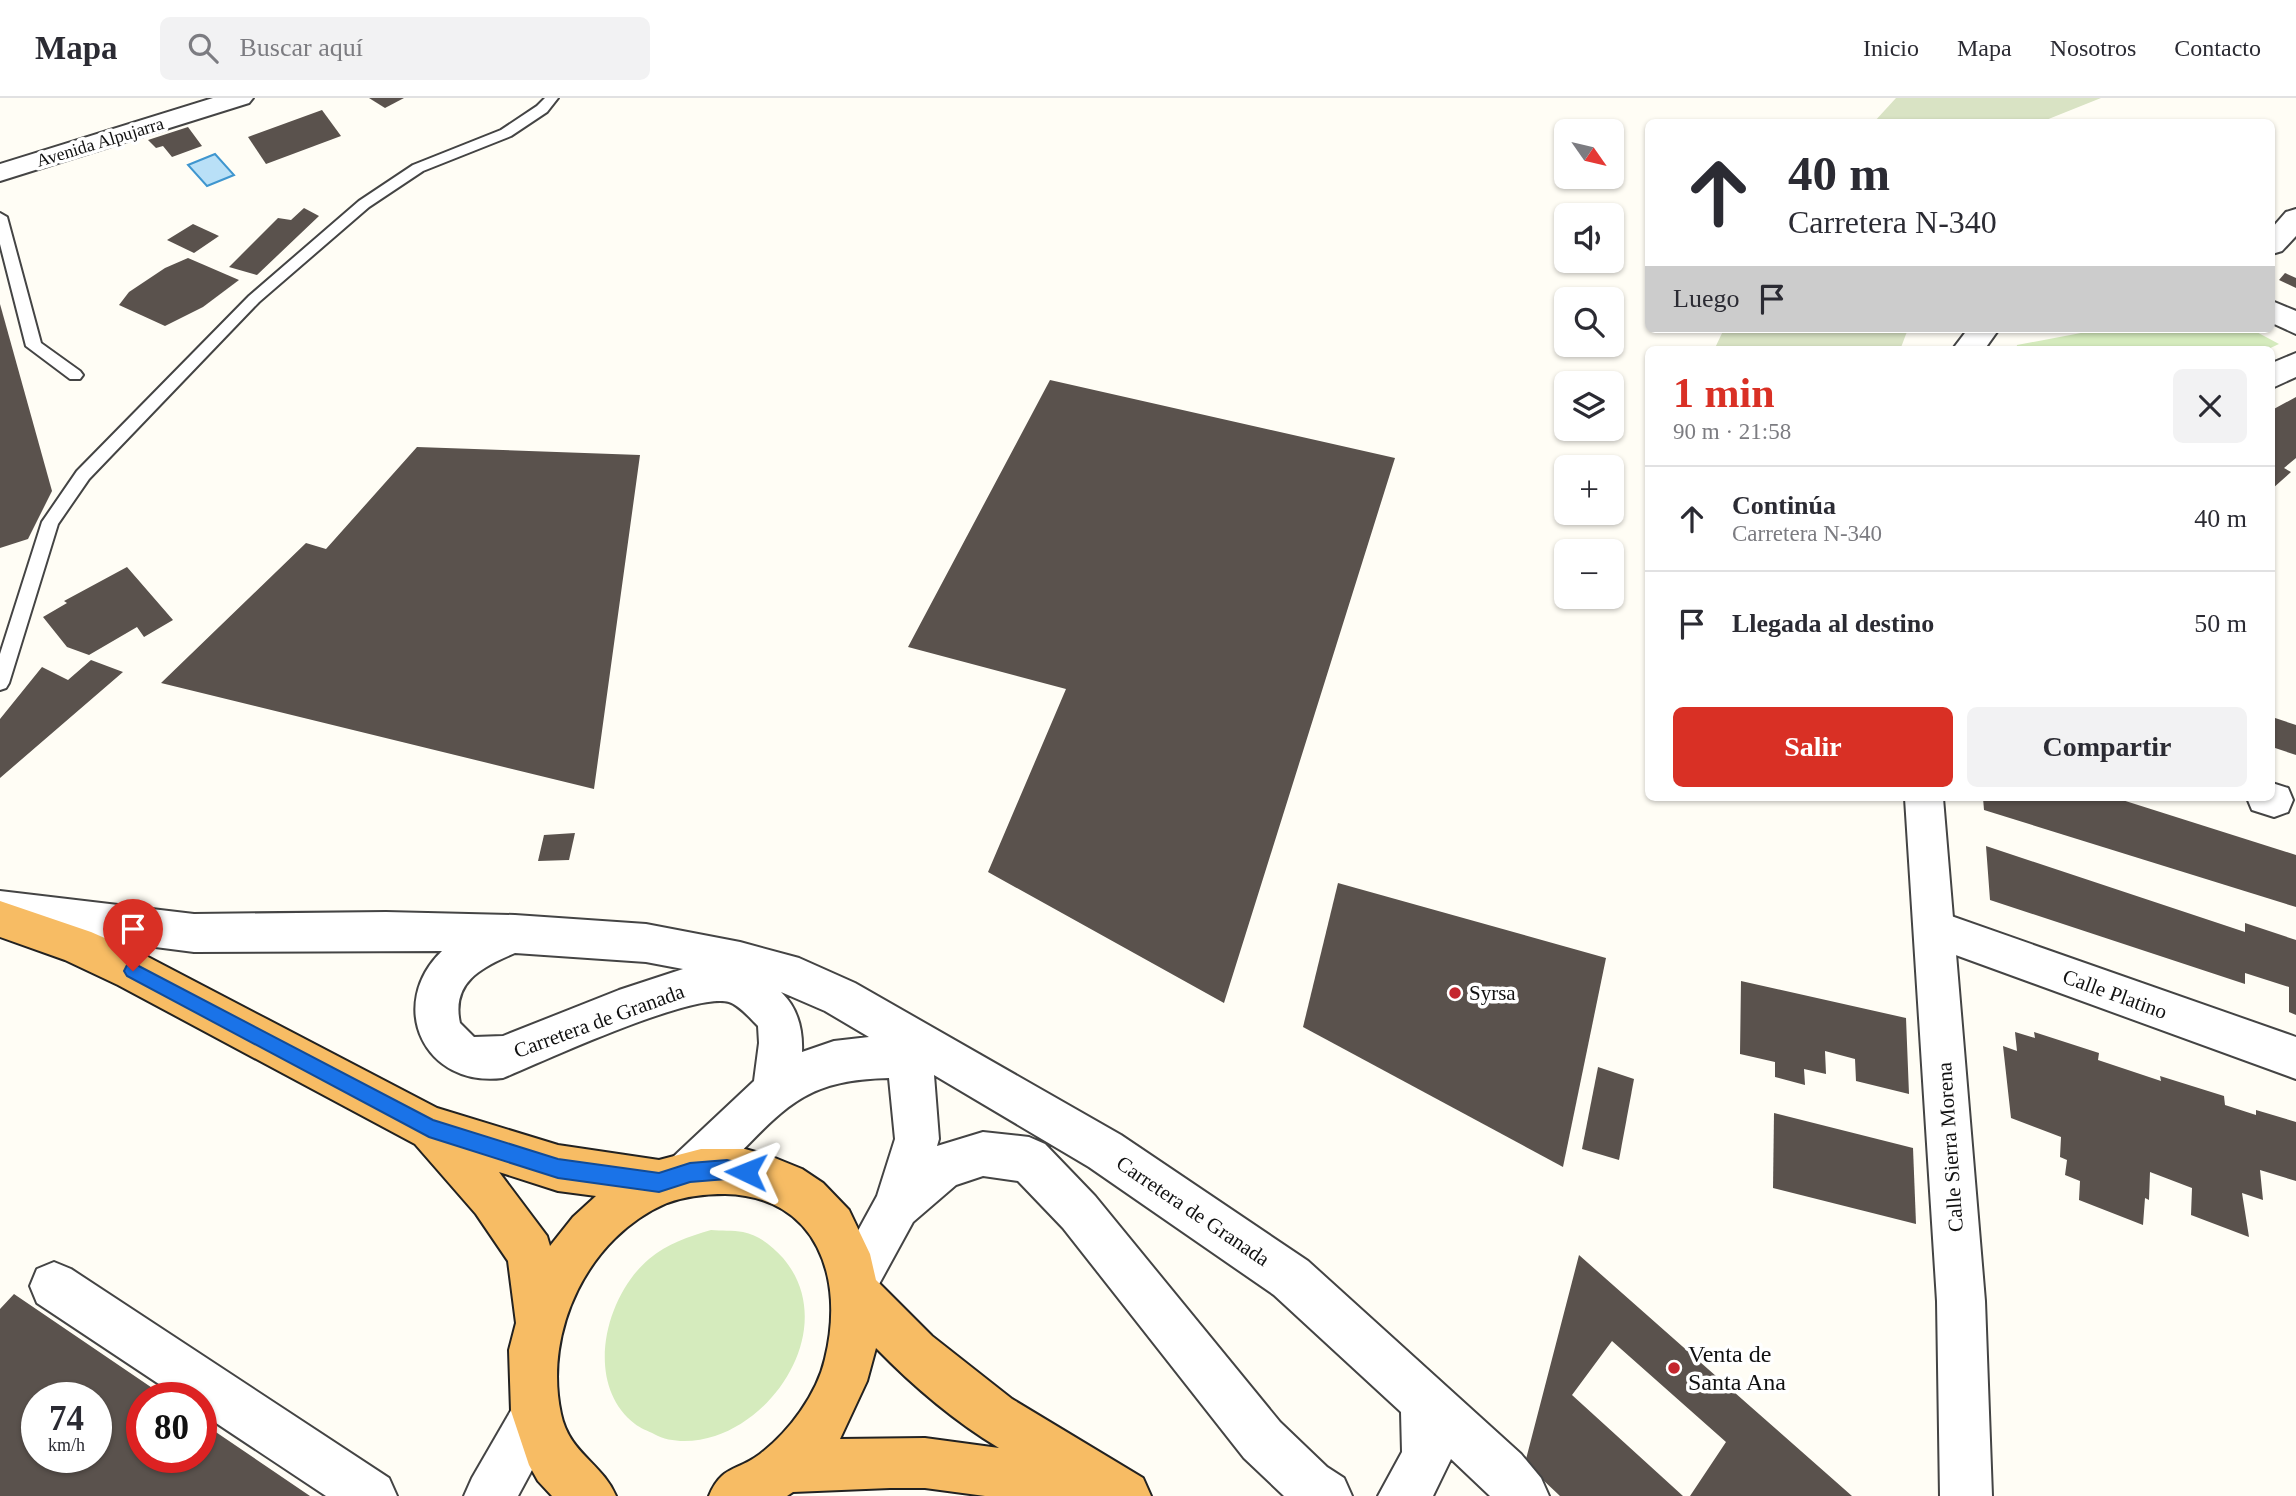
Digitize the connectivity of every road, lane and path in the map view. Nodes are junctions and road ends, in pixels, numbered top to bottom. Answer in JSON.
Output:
{"nodes":[{"id":1,"x":240,"y":98,"type":"edge"},
{"id":2,"x":552,"y":98,"type":"edge"},
{"id":3,"x":0,"y":173,"type":"edge"},
{"id":4,"x":0,"y":217,"type":"edge"},
{"id":5,"x":2296,"y":218,"type":"edge"},
{"id":6,"x":2275,"y":242,"type":"edge"},
{"id":7,"x":2275,"y":313,"type":"edge"},
{"id":8,"x":2296,"y":324,"type":"edge"},
{"id":9,"x":2296,"y":363,"type":"edge"},
{"id":10,"x":75,"y":375,"type":"dead end"},
{"id":11,"x":2275,"y":375,"type":"edge"},
{"id":12,"x":0,"y":683,"type":"edge"},
{"id":13,"x":1924,"y":801,"type":"edge"},
{"id":14,"x":0,"y":909,"type":"edge"},
{"id":15,"x":0,"y":919,"type":"edge"},
{"id":16,"x":1934,"y":929,"type":"junction"},
{"id":17,"x":515,"y":934,"type":"junction"},
{"id":18,"x":916,"y":1049,"type":"junction"},
{"id":19,"x":2296,"y":1058,"type":"edge"},
{"id":20,"x":773,"y":1094,"type":"junction"},
{"id":21,"x":429,"y":1128,"type":"junction"},
{"id":22,"x":674,"y":1178,"type":"junction"},
{"id":23,"x":897,"y":1206,"type":"junction"},
{"id":24,"x":54,"y":1286,"type":"dead end"},
{"id":25,"x":855,"y":1286,"type":"junction"},
{"id":26,"x":538,"y":1318,"type":"junction"},
{"id":27,"x":1425,"y":1401,"type":"junction"},
{"id":28,"x":535,"y":1418,"type":"junction"},
{"id":29,"x":784,"y":1467,"type":"junction"},
{"id":30,"x":371,"y":1496,"type":"edge"},
{"id":31,"x":490,"y":1496,"type":"edge"},
{"id":32,"x":590,"y":1496,"type":"edge"},
{"id":33,"x":735,"y":1496,"type":"edge"},
{"id":34,"x":1060,"y":1496,"type":"edge"},
{"id":35,"x":1125,"y":1496,"type":"edge"},
{"id":36,"x":1326,"y":1496,"type":"edge"},
{"id":37,"x":1404,"y":1496,"type":"edge"},
{"id":38,"x":1522,"y":1496,"type":"edge"},
{"id":39,"x":1966,"y":1496,"type":"edge"}],
"edges":[{"from":1,"to":3,"type":"street","name":"Avenida Alpujarra"},
{"from":2,"to":12,"type":"lane"},
{"from":4,"to":10,"type":"lane"},
{"from":5,"to":6,"type":"street"},
{"from":7,"to":8,"type":"street"},
{"from":9,"to":11,"type":"street"},
{"from":13,"to":16,"type":"street","name":"Calle Sierra Morena"},
{"from":14,"to":17,"type":"street","name":"Carretera de Granada"},
{"from":15,"to":21,"type":"highway"},
{"from":16,"to":19,"type":"street","name":"Calle Platino"},
{"from":16,"to":39,"type":"street","name":"Calle Sierra Morena"},
{"from":17,"to":18,"type":"street","name":"Carretera de Granada"},
{"from":17,"to":20,"type":"street","name":"Carretera de Granada"},
{"from":18,"to":20,"type":"street","name":"Carretera de Granada"},
{"from":18,"to":23,"type":"street"},
{"from":18,"to":27,"type":"street","name":"Carretera de Granada"},
{"from":20,"to":22,"type":"street","name":"Carretera de Granada"},
{"from":21,"to":22,"type":"highway"},
{"from":21,"to":26,"type":"highway"},
{"from":22,"to":25,"type":"highway"},
{"from":22,"to":26,"type":"highway"},
{"from":23,"to":25,"type":"street"},
{"from":23,"to":36,"type":"street"},
{"from":24,"to":30,"type":"street"},
{"from":25,"to":29,"type":"highway"},
{"from":25,"to":35,"type":"highway"},
{"from":26,"to":28,"type":"highway"},
{"from":27,"to":37,"type":"street"},
{"from":27,"to":38,"type":"street","name":"Carretera de Granada"},
{"from":28,"to":31,"type":"street"},
{"from":28,"to":32,"type":"highway"},
{"from":29,"to":33,"type":"highway"},
{"from":29,"to":34,"type":"highway"}]}
